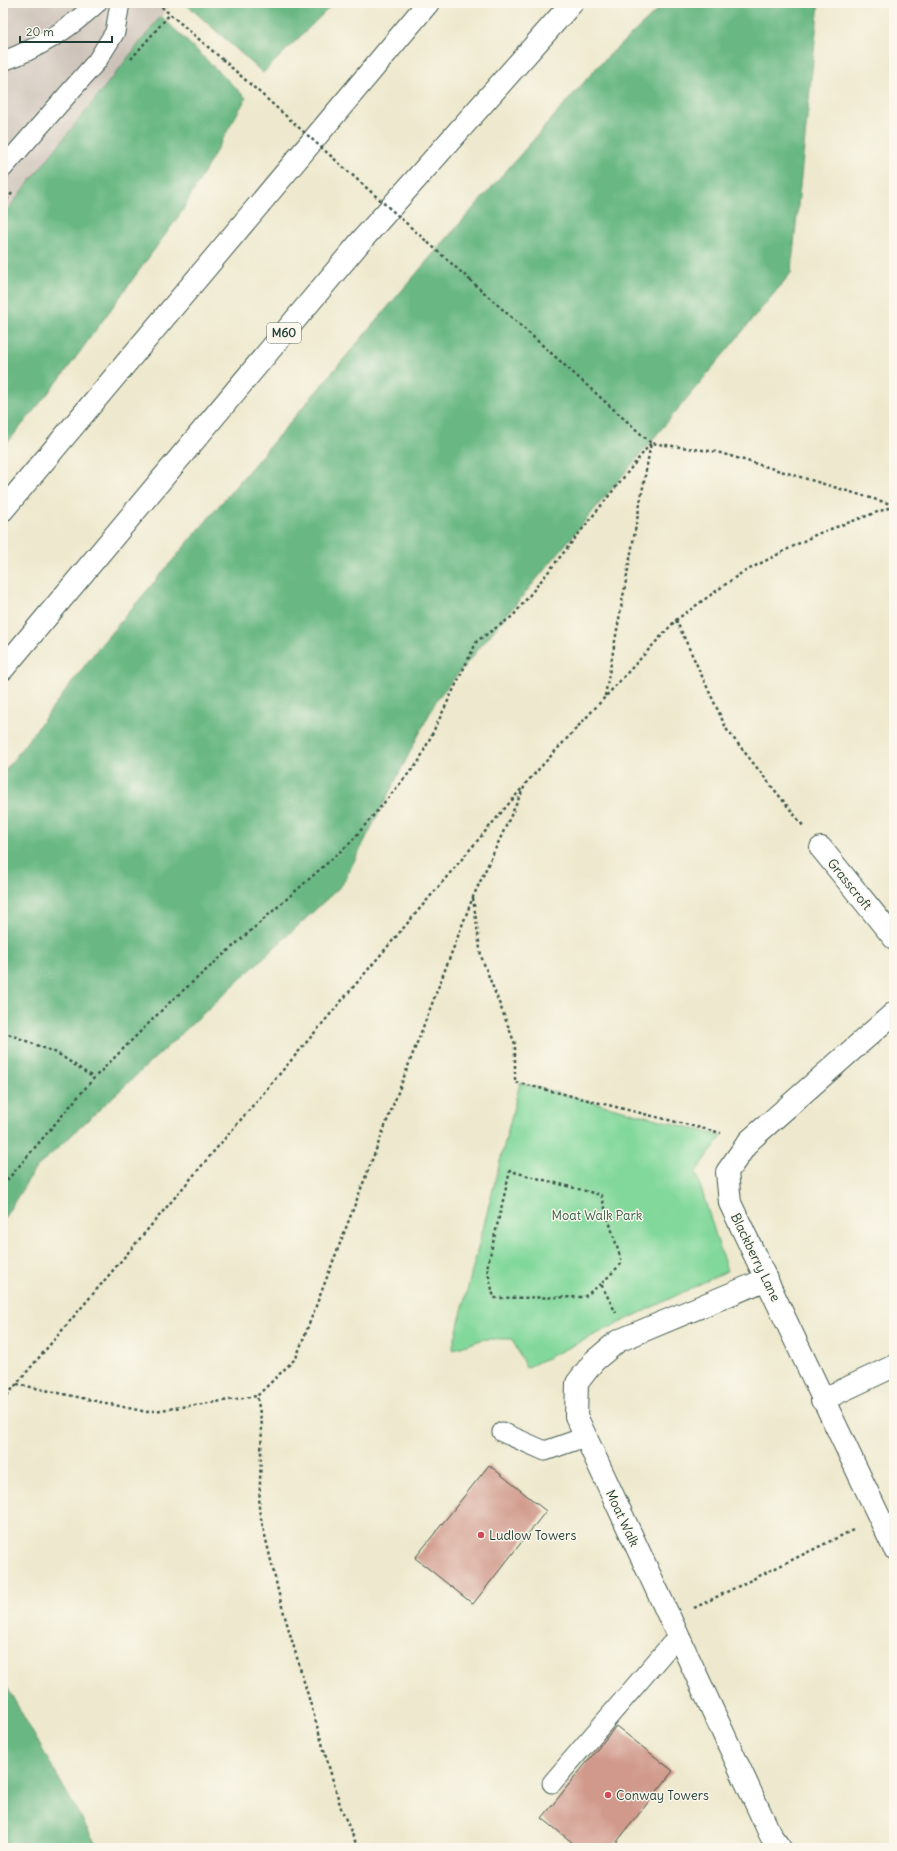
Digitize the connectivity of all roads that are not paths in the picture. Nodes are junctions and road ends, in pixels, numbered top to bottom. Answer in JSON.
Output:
{"nodes":[{"id":1,"x":97,"y":3,"type":"edge"},
{"id":2,"x":120,"y":3,"type":"edge"},
{"id":3,"x":428,"y":3,"type":"edge"},
{"id":4,"x":572,"y":3,"type":"edge"},
{"id":5,"x":3,"y":61,"type":"edge"},
{"id":6,"x":3,"y":168,"type":"edge"},
{"id":7,"x":3,"y":510,"type":"edge"},
{"id":8,"x":3,"y":669,"type":"edge"},
{"id":9,"x":821,"y":848,"type":"road end"},
{"id":10,"x":894,"y":938,"type":"edge"},
{"id":11,"x":894,"y":1013,"type":"edge"},
{"id":12,"x":767,"y":1279,"type":"junction"},
{"id":13,"x":894,"y":1366,"type":"edge"},
{"id":14,"x":822,"y":1400,"type":"junction"},
{"id":15,"x":502,"y":1432,"type":"dead end"},
{"id":16,"x":585,"y":1437,"type":"junction"},
{"id":17,"x":894,"y":1548,"type":"edge"},
{"id":18,"x":674,"y":1628,"type":"junction"},
{"id":19,"x":552,"y":1783,"type":"dead end"},
{"id":20,"x":780,"y":1848,"type":"edge"}],
"edges":[{"from":1,"to":5,"type":"lane"},
{"from":2,"to":6,"type":"lane"},
{"from":3,"to":7,"type":"main road"},
{"from":4,"to":8,"type":"main road","number":"M60"},
{"from":9,"to":10,"type":"main road","name":"Grasscroft"},
{"from":11,"to":12,"type":"main road","name":"Blackberry Lane"},
{"from":12,"to":14,"type":"main road","name":"Blackberry Lane"},
{"from":12,"to":16,"type":"main road","name":"Moat Walk"},
{"from":13,"to":14,"type":"main road"},
{"from":14,"to":17,"type":"main road","name":"Blackberry Lane"},
{"from":15,"to":16,"type":"lane"},
{"from":16,"to":18,"type":"main road","name":"Moat Walk"},
{"from":18,"to":19,"type":"lane"},
{"from":18,"to":20,"type":"main road","name":"Moat Walk"}]}
